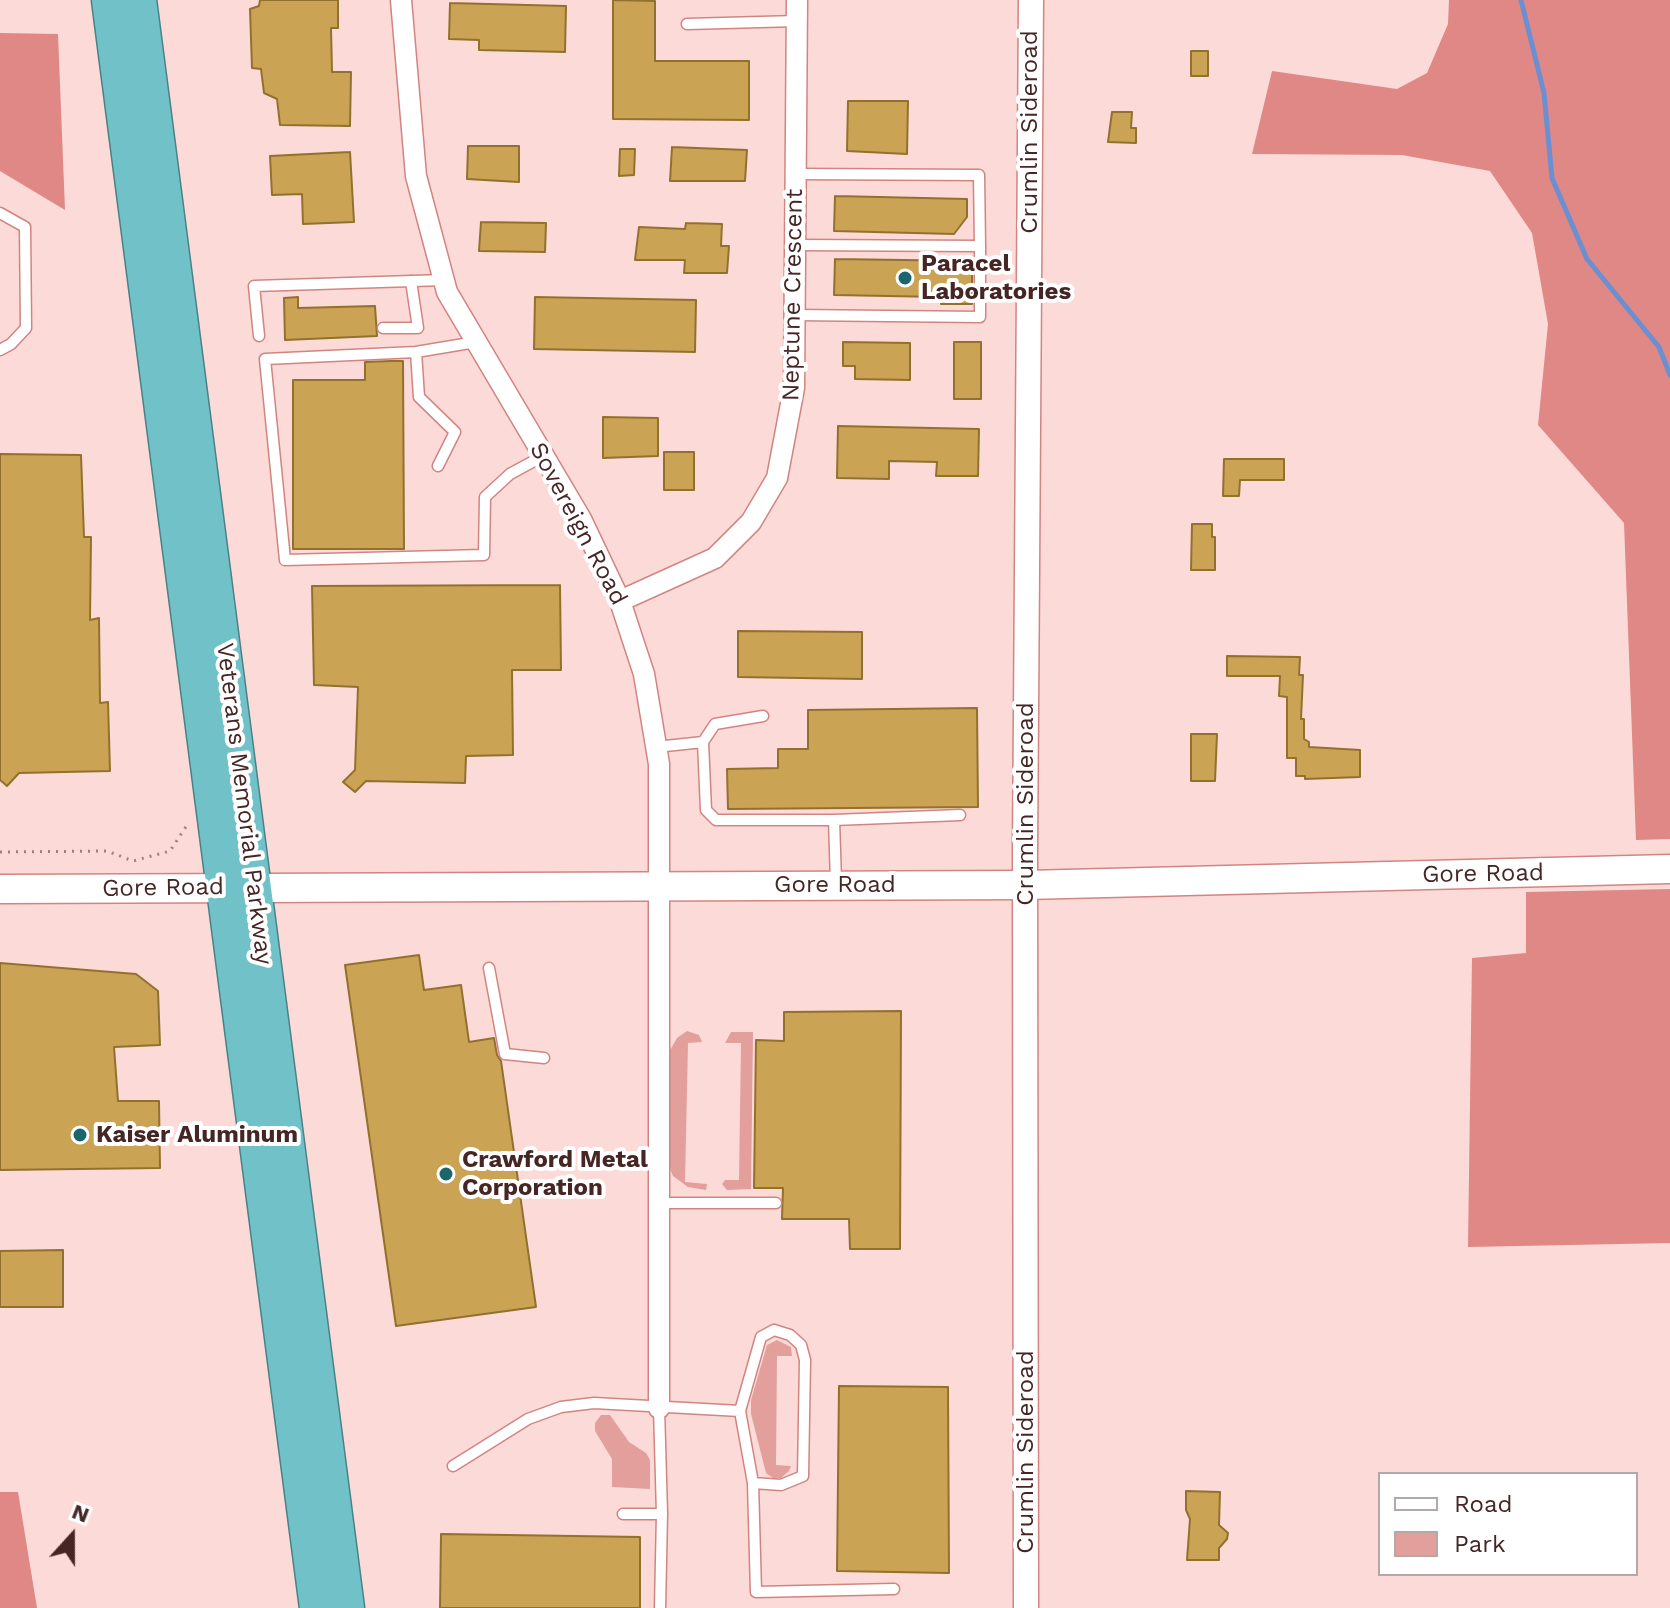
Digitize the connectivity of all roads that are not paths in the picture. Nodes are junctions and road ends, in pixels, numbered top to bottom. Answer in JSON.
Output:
{"nodes":[{"id":1,"x":108,"y":0,"type":"edge"},
{"id":2,"x":140,"y":0,"type":"edge"},
{"id":3,"x":401,"y":0,"type":"edge"},
{"id":4,"x":797,"y":0,"type":"edge"},
{"id":5,"x":1031,"y":0,"type":"edge"},
{"id":6,"x":797,"y":21,"type":"junction"},
{"id":7,"x":687,"y":24,"type":"dead end"},
{"id":8,"x":796,"y":174,"type":"junction"},
{"id":9,"x":0,"y":213,"type":"edge"},
{"id":10,"x":796,"y":245,"type":"junction"},
{"id":11,"x":980,"y":246,"type":"junction"},
{"id":12,"x":444,"y":280,"type":"junction"},
{"id":13,"x":411,"y":281,"type":"junction"},
{"id":14,"x":795,"y":315,"type":"junction"},
{"id":15,"x":383,"y":328,"type":"dead end"},
{"id":16,"x":259,"y":336,"type":"dead end"},
{"id":17,"x":476,"y":342,"type":"junction"},
{"id":18,"x":0,"y":350,"type":"edge"},
{"id":19,"x":416,"y":352,"type":"junction"},
{"id":20,"x":543,"y":456,"type":"junction"},
{"id":21,"x":438,"y":466,"type":"dead end"},
{"id":22,"x":620,"y":601,"type":"junction"},
{"id":23,"x":763,"y":716,"type":"dead end"},
{"id":24,"x":703,"y":742,"type":"junction"},
{"id":25,"x":656,"y":747,"type":"junction"},
{"id":26,"x":960,"y":815,"type":"dead end"},
{"id":27,"x":834,"y":820,"type":"junction"},
{"id":28,"x":1670,"y":869,"type":"edge"},
{"id":29,"x":836,"y":885,"type":"junction"},
{"id":30,"x":1026,"y":885,"type":"junction"},
{"id":31,"x":658,"y":886,"type":"junction"},
{"id":32,"x":239,"y":887,"type":"junction"},
{"id":33,"x":0,"y":889,"type":"edge"},
{"id":34,"x":489,"y":968,"type":"dead end"},
{"id":35,"x":544,"y":1058,"type":"dead end"},
{"id":36,"x":658,"y":1203,"type":"junction"},
{"id":37,"x":776,"y":1203,"type":"dead end"},
{"id":38,"x":659,"y":1408,"type":"junction"},
{"id":39,"x":740,"y":1411,"type":"junction"},
{"id":40,"x":453,"y":1466,"type":"dead end"},
{"id":41,"x":753,"y":1483,"type":"junction"},
{"id":42,"x":623,"y":1514,"type":"dead end"},
{"id":43,"x":662,"y":1514,"type":"junction"},
{"id":44,"x":894,"y":1589,"type":"dead end"},
{"id":45,"x":316,"y":1608,"type":"edge"},
{"id":46,"x":348,"y":1608,"type":"edge"},
{"id":47,"x":660,"y":1608,"type":"edge"},
{"id":48,"x":1026,"y":1608,"type":"edge"}],
"edges":[{"from":1,"to":32,"type":"highway","name":"Veterans Memorial Parkway"},
{"from":2,"to":32,"type":"highway","name":"Veterans Memorial Parkway"},
{"from":3,"to":12,"type":"street","name":"Sovereign Road"},
{"from":4,"to":6,"type":"street","name":"Neptune Crescent"},
{"from":5,"to":30,"type":"street","name":"Crumlin Sideroad"},
{"from":6,"to":7,"type":"lane"},
{"from":6,"to":8,"type":"street","name":"Neptune Crescent"},
{"from":8,"to":10,"type":"street","name":"Neptune Crescent"},
{"from":8,"to":11,"type":"lane"},
{"from":9,"to":18,"type":"lane"},
{"from":10,"to":11,"type":"lane"},
{"from":10,"to":14,"type":"street","name":"Neptune Crescent"},
{"from":11,"to":14,"type":"lane"},
{"from":12,"to":13,"type":"lane"},
{"from":12,"to":17,"type":"street","name":"Sovereign Road"},
{"from":13,"to":15,"type":"lane"},
{"from":13,"to":16,"type":"lane"},
{"from":14,"to":22,"type":"street","name":"Neptune Crescent"},
{"from":17,"to":19,"type":"lane"},
{"from":17,"to":20,"type":"street","name":"Sovereign Road"},
{"from":19,"to":20,"type":"lane"},
{"from":19,"to":21,"type":"lane"},
{"from":20,"to":22,"type":"street","name":"Sovereign Road"},
{"from":22,"to":25,"type":"street","name":"Sovereign Road"},
{"from":23,"to":24,"type":"lane"},
{"from":24,"to":25,"type":"lane"},
{"from":24,"to":27,"type":"lane"},
{"from":25,"to":31,"type":"street","name":"Sovereign Road"},
{"from":26,"to":27,"type":"lane"},
{"from":27,"to":29,"type":"lane"},
{"from":28,"to":30,"type":"main road","name":"Gore Road"},
{"from":29,"to":30,"type":"main road","name":"Gore Road"},
{"from":29,"to":31,"type":"main road","name":"Gore Road"},
{"from":30,"to":48,"type":"street","name":"Crumlin Sideroad"},
{"from":31,"to":32,"type":"main road","name":"Gore Road"},
{"from":31,"to":36,"type":"street","name":"Sovereign Road"},
{"from":32,"to":33,"type":"main road","name":"Gore Road"},
{"from":32,"to":45,"type":"highway","name":"Veterans Memorial Parkway"},
{"from":32,"to":46,"type":"highway","name":"Veterans Memorial Parkway"},
{"from":34,"to":35,"type":"lane"},
{"from":36,"to":37,"type":"lane"},
{"from":36,"to":38,"type":"street","name":"Sovereign Road"},
{"from":38,"to":39,"type":"lane"},
{"from":38,"to":40,"type":"lane"},
{"from":38,"to":43,"type":"lane"},
{"from":39,"to":41,"type":"lane"},
{"from":39,"to":41,"type":"lane"},
{"from":41,"to":44,"type":"lane"},
{"from":42,"to":43,"type":"lane"},
{"from":43,"to":47,"type":"lane"}]}
